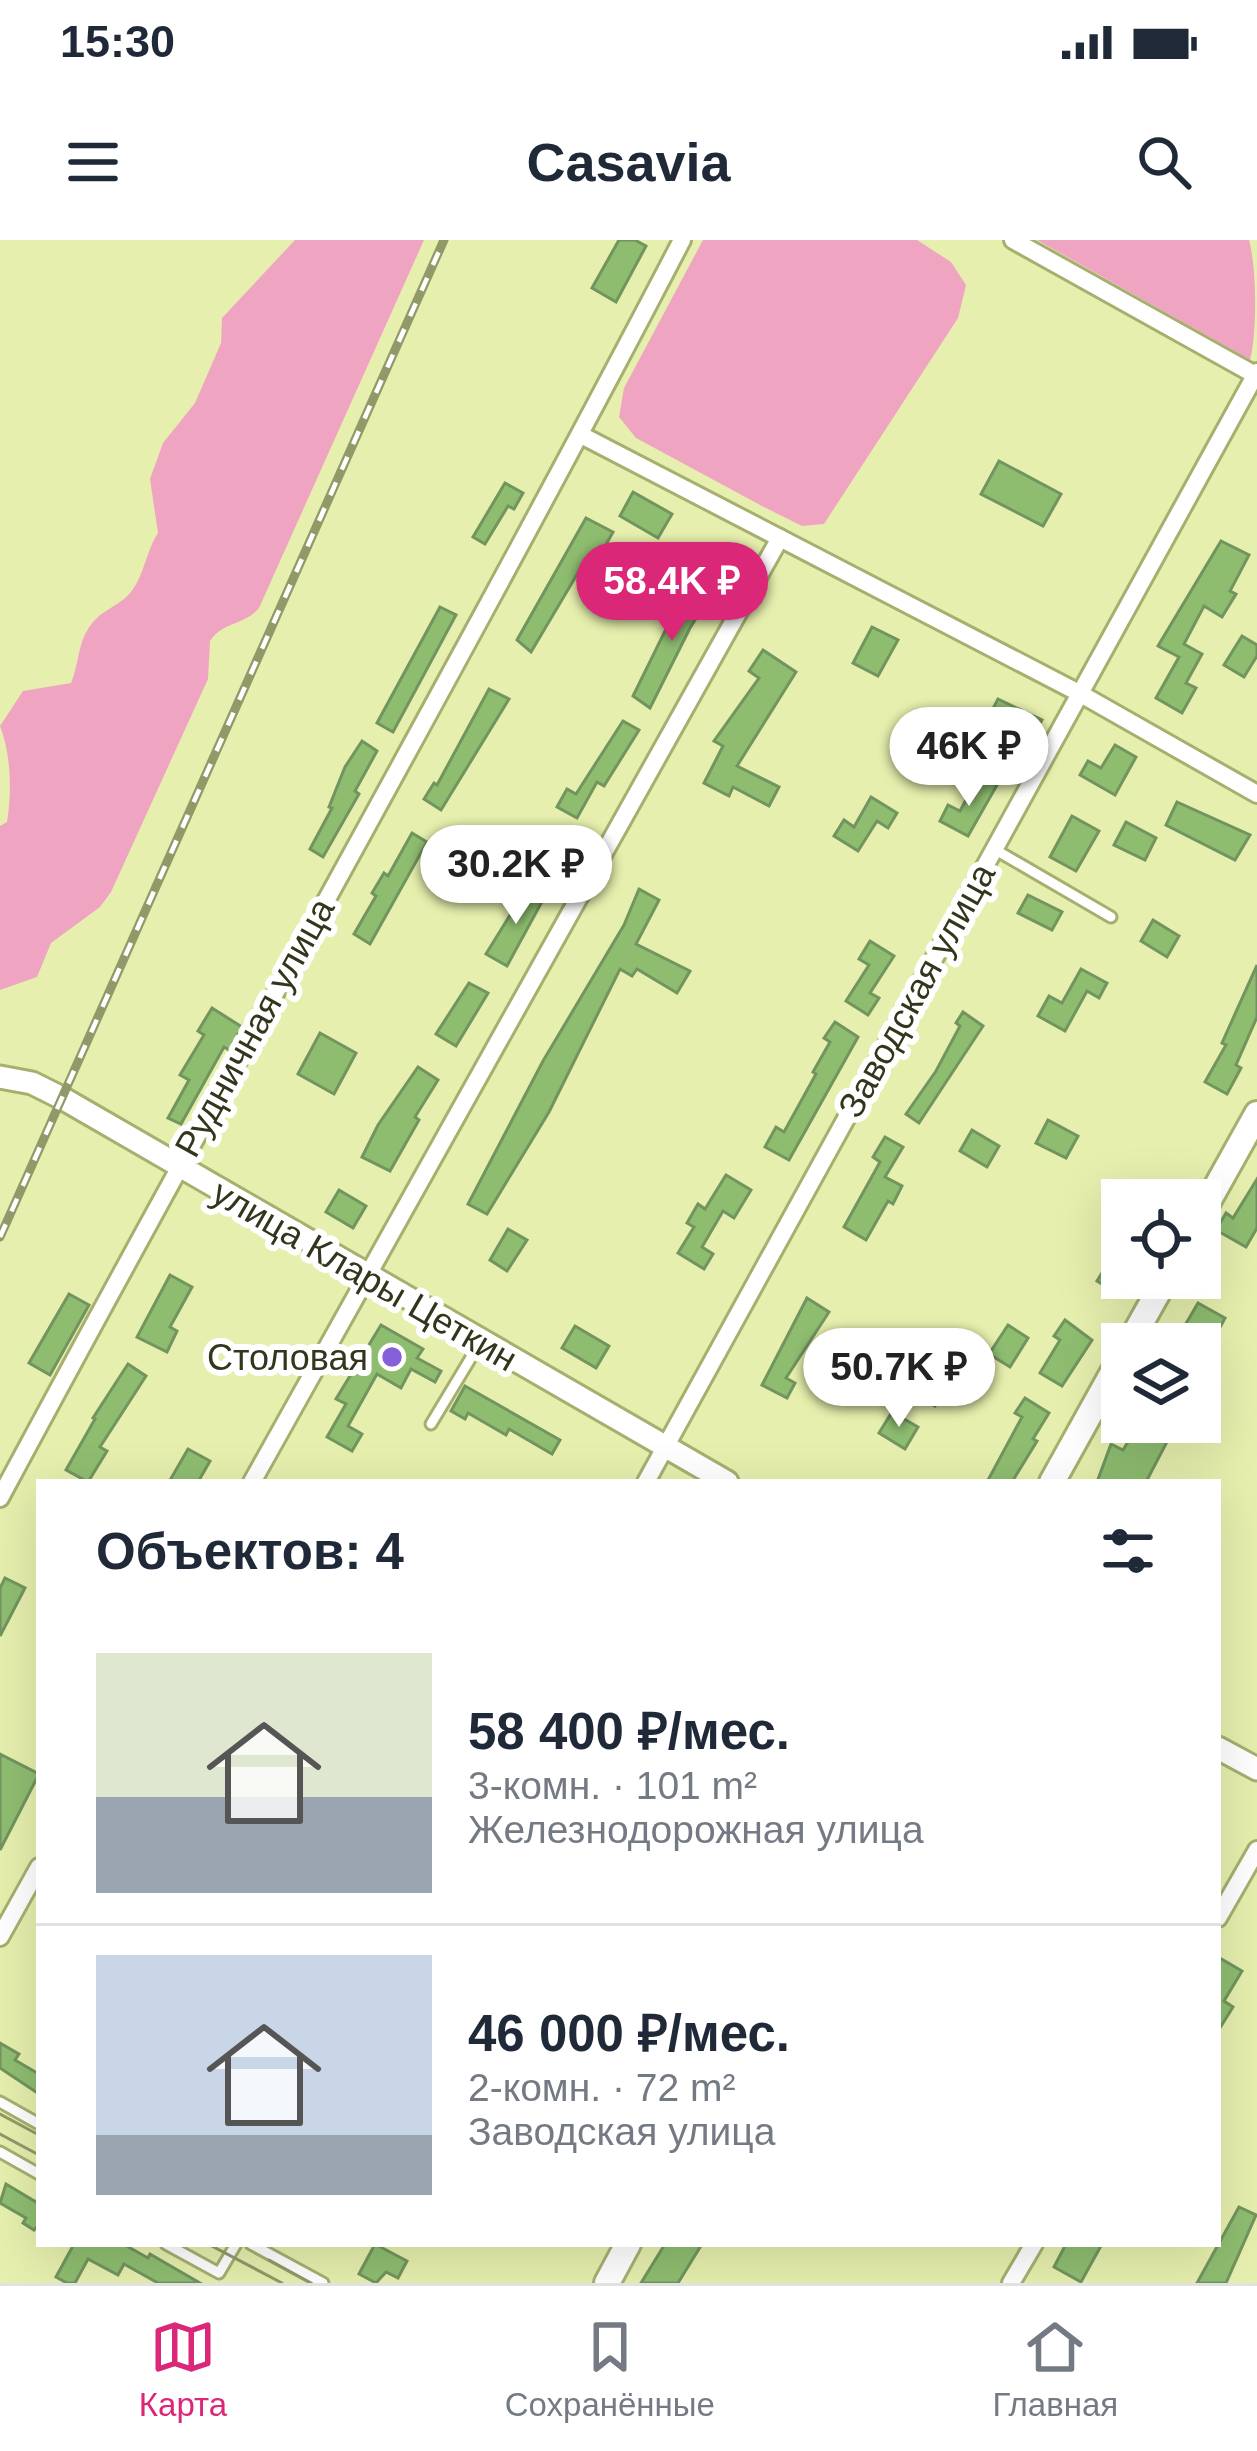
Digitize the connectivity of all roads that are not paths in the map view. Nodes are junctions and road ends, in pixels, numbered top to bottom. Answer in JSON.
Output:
{"nodes":[{"id":1,"x":682,"y":240,"type":"edge"},
{"id":2,"x":1013,"y":240,"type":"edge"},
{"id":3,"x":1256,"y":374,"type":"edge"},
{"id":4,"x":580,"y":435,"type":"junction"},
{"id":5,"x":780,"y":538,"type":"junction"},
{"id":6,"x":1079,"y":693,"type":"junction"},
{"id":7,"x":1257,"y":794,"type":"edge"},
{"id":8,"x":994,"y":849,"type":"junction"},
{"id":9,"x":1111,"y":917,"type":"dead end"},
{"id":10,"x":0,"y":1077,"type":"edge"},
{"id":11,"x":1257,"y":1114,"type":"edge"},
{"id":12,"x":178,"y":1166,"type":"junction"},
{"id":13,"x":1221,"y":1179,"type":"edge"},
{"id":14,"x":367,"y":1276,"type":"junction"},
{"id":15,"x":481,"y":1341,"type":"junction"},
{"id":16,"x":1101,"y":1394,"type":"edge"},
{"id":17,"x":431,"y":1424,"type":"dead end"},
{"id":18,"x":664,"y":1448,"type":"junction"},
{"id":19,"x":254,"y":1479,"type":"edge"},
{"id":20,"x":648,"y":1479,"type":"edge"},
{"id":21,"x":721,"y":1479,"type":"edge"},
{"id":22,"x":1054,"y":1479,"type":"edge"},
{"id":23,"x":0,"y":1498,"type":"edge"},
{"id":24,"x":1221,"y":1750,"type":"edge"},
{"id":25,"x":1257,"y":1769,"type":"edge"},
{"id":26,"x":1257,"y":1850,"type":"edge"},
{"id":27,"x":32,"y":1898,"type":"edge"},
{"id":28,"x":1221,"y":1913,"type":"edge"},
{"id":29,"x":0,"y":1937,"type":"edge"},
{"id":30,"x":0,"y":2102,"type":"edge"},
{"id":31,"x":36,"y":2122,"type":"edge"},
{"id":32,"x":0,"y":2152,"type":"edge"},
{"id":33,"x":36,"y":2172,"type":"edge"},
{"id":34,"x":171,"y":2247,"type":"edge"},
{"id":35,"x":234,"y":2247,"type":"edge"},
{"id":36,"x":256,"y":2247,"type":"edge"},
{"id":37,"x":626,"y":2247,"type":"edge"},
{"id":38,"x":1032,"y":2247,"type":"edge"},
{"id":39,"x":322,"y":2283,"type":"edge"},
{"id":40,"x":607,"y":2283,"type":"edge"},
{"id":41,"x":1012,"y":2283,"type":"edge"}],
"edges":[{"from":1,"to":4,"type":"street","name":"Рудничная улица"},
{"from":2,"to":3,"type":"street"},
{"from":3,"to":6,"type":"street","name":"Заводская улица"},
{"from":4,"to":5,"type":"street"},
{"from":4,"to":12,"type":"street","name":"Рудничная улица"},
{"from":5,"to":6,"type":"street"},
{"from":5,"to":14,"type":"street"},
{"from":6,"to":7,"type":"street"},
{"from":6,"to":8,"type":"street","name":"Заводская улица"},
{"from":8,"to":9,"type":"lane"},
{"from":8,"to":18,"type":"street","name":"Заводская улица"},
{"from":10,"to":12,"type":"street","name":"улица Клары Цеткин"},
{"from":11,"to":13,"type":"main road"},
{"from":12,"to":14,"type":"street","name":"улица Клары Цеткин"},
{"from":12,"to":23,"type":"street","name":"Рудничная улица"},
{"from":14,"to":15,"type":"street","name":"улица Клары Цеткин"},
{"from":14,"to":19,"type":"street"},
{"from":15,"to":17,"type":"lane"},
{"from":15,"to":18,"type":"street","name":"улица Клары Цеткин"},
{"from":16,"to":22,"type":"main road"},
{"from":18,"to":20,"type":"street","name":"Заводская улица"},
{"from":18,"to":21,"type":"street","name":"улица Клары Цеткин"},
{"from":24,"to":25,"type":"street"},
{"from":26,"to":28,"type":"street"},
{"from":27,"to":29,"type":"street"},
{"from":30,"to":31,"type":"lane"},
{"from":32,"to":33,"type":"lane"},
{"from":34,"to":35,"type":"lane"},
{"from":36,"to":39,"type":"lane"},
{"from":37,"to":40,"type":"main road"},
{"from":38,"to":41,"type":"street"}]}
